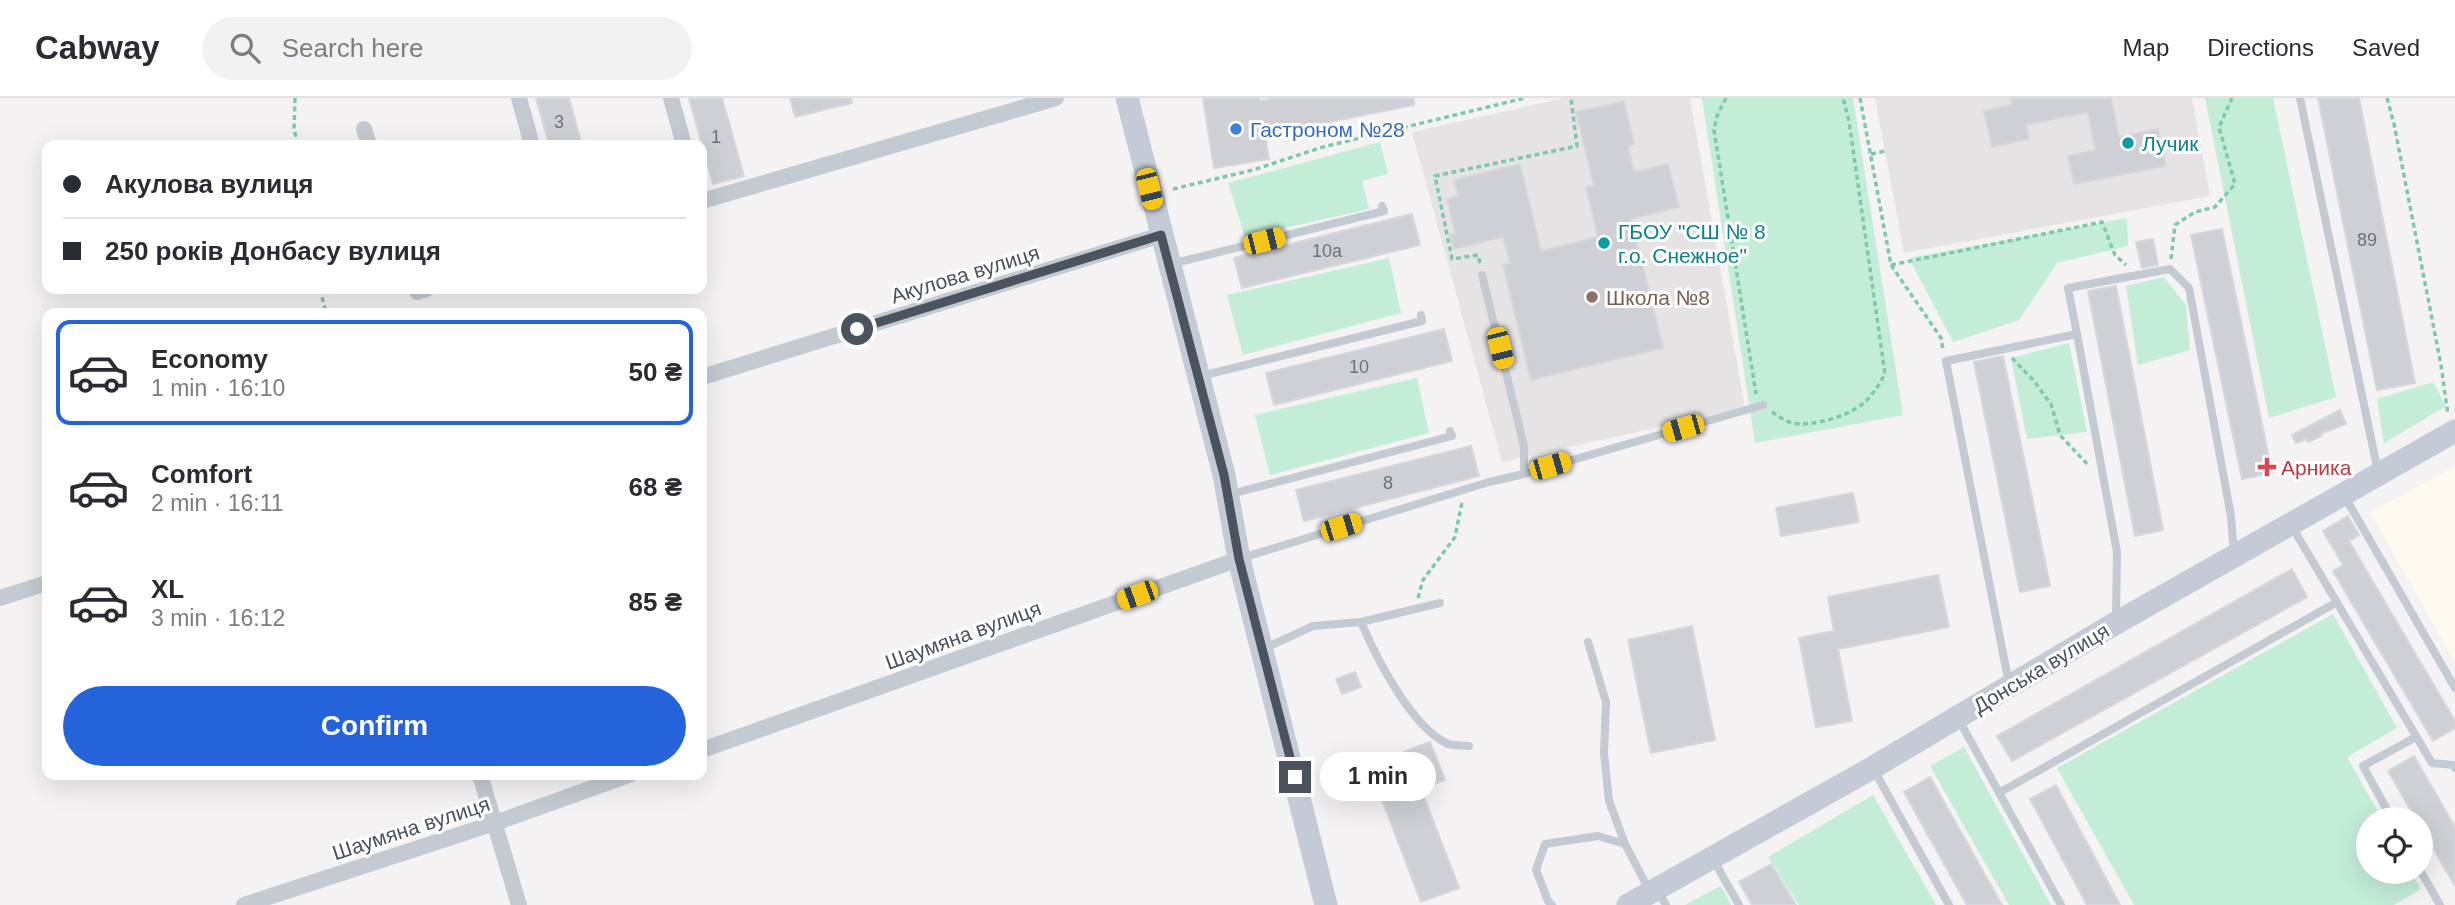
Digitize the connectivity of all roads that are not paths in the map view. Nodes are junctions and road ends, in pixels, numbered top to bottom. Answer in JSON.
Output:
{"nodes":[{"id":1,"x":519,"y":98,"type":"edge"},
{"id":2,"x":671,"y":98,"type":"edge"},
{"id":3,"x":1056,"y":98,"type":"edge"},
{"id":4,"x":1127,"y":98,"type":"edge"},
{"id":5,"x":2300,"y":98,"type":"edge"},
{"id":6,"x":364,"y":129,"type":"dead end"},
{"id":7,"x":367,"y":140,"type":"edge"},
{"id":8,"x":531,"y":140,"type":"edge"},
{"id":9,"x":683,"y":140,"type":"edge"},
{"id":10,"x":707,"y":200,"type":"edge"},
{"id":11,"x":1382,"y":206,"type":"dead end"},
{"id":12,"x":1161,"y":235,"type":"junction"},
{"id":13,"x":1168,"y":265,"type":"junction"},
{"id":14,"x":1482,"y":275,"type":"road end"},
{"id":15,"x":1421,"y":315,"type":"dead end"},
{"id":16,"x":2077,"y":334,"type":"junction"},
{"id":17,"x":707,"y":375,"type":"edge"},
{"id":18,"x":1198,"y":376,"type":"junction"},
{"id":19,"x":1763,"y":405,"type":"road end"},
{"id":20,"x":1450,"y":431,"type":"dead end"},
{"id":21,"x":2453,"y":432,"type":"edge"},
{"id":22,"x":1524,"y":474,"type":"junction"},
{"id":23,"x":2379,"y":475,"type":"junction"},
{"id":24,"x":1228,"y":495,"type":"junction"},
{"id":25,"x":2344,"y":495,"type":"junction"},
{"id":26,"x":2291,"y":525,"type":"junction"},
{"id":27,"x":2234,"y":556,"type":"junction"},
{"id":28,"x":1239,"y":559,"type":"junction"},
{"id":29,"x":42,"y":585,"type":"edge"},
{"id":30,"x":0,"y":598,"type":"edge"},
{"id":31,"x":2337,"y":602,"type":"junction"},
{"id":32,"x":1440,"y":603,"type":"dead end"},
{"id":33,"x":1360,"y":622,"type":"junction"},
{"id":34,"x":2116,"y":623,"type":"junction"},
{"id":35,"x":1588,"y":642,"type":"dead end"},
{"id":36,"x":1263,"y":649,"type":"junction"},
{"id":37,"x":2009,"y":687,"type":"junction"},
{"id":38,"x":2455,"y":688,"type":"edge"},
{"id":39,"x":1958,"y":717,"type":"junction"},
{"id":40,"x":2416,"y":737,"type":"junction"},
{"id":41,"x":1469,"y":746,"type":"dead end"},
{"id":42,"x":707,"y":748,"type":"edge"},
{"id":43,"x":1872,"y":768,"type":"junction"},
{"id":44,"x":2455,"y":768,"type":"edge"},
{"id":45,"x":482,"y":780,"type":"edge"},
{"id":46,"x":615,"y":780,"type":"edge"},
{"id":47,"x":1999,"y":793,"type":"junction"},
{"id":48,"x":2385,"y":807,"type":"edge"},
{"id":49,"x":495,"y":823,"type":"junction"},
{"id":50,"x":1625,"y":844,"type":"junction"},
{"id":51,"x":1713,"y":858,"type":"junction"},
{"id":52,"x":2428,"y":884,"type":"edge"},
{"id":53,"x":1658,"y":895,"type":"edge"},
{"id":54,"x":244,"y":905,"type":"edge"},
{"id":55,"x":519,"y":905,"type":"edge"},
{"id":56,"x":1326,"y":905,"type":"edge"},
{"id":57,"x":1552,"y":905,"type":"edge"},
{"id":58,"x":1628,"y":905,"type":"edge"},
{"id":59,"x":1739,"y":905,"type":"edge"},
{"id":60,"x":1949,"y":905,"type":"edge"},
{"id":61,"x":2061,"y":905,"type":"edge"},
{"id":62,"x":2440,"y":905,"type":"edge"}],
"edges":[{"from":1,"to":8,"type":"street"},
{"from":2,"to":9,"type":"street"},
{"from":3,"to":10,"type":"street"},
{"from":4,"to":12,"type":"street"},
{"from":5,"to":23,"type":"lane"},
{"from":6,"to":7,"type":"street"},
{"from":11,"to":13,"type":"lane"},
{"from":12,"to":13,"type":"street"},
{"from":12,"to":17,"type":"street","name":"Акулова вулиця"},
{"from":13,"to":18,"type":"street"},
{"from":14,"to":22,"type":"lane"},
{"from":15,"to":18,"type":"lane"},
{"from":16,"to":27,"type":"lane"},
{"from":16,"to":34,"type":"lane"},
{"from":16,"to":37,"type":"lane"},
{"from":18,"to":24,"type":"street"},
{"from":19,"to":22,"type":"lane"},
{"from":20,"to":24,"type":"lane"},
{"from":21,"to":23,"type":"street","name":"Донська вулиця"},
{"from":22,"to":28,"type":"lane"},
{"from":23,"to":25,"type":"street","name":"Донська вулиця"},
{"from":24,"to":28,"type":"street"},
{"from":25,"to":26,"type":"street","name":"Донська вулиця"},
{"from":25,"to":38,"type":"lane"},
{"from":26,"to":27,"type":"street","name":"Донська вулиця"},
{"from":26,"to":31,"type":"lane"},
{"from":27,"to":34,"type":"street","name":"Донська вулиця"},
{"from":28,"to":36,"type":"street"},
{"from":28,"to":42,"type":"street","name":"Шаумяна вулиця"},
{"from":29,"to":30,"type":"street"},
{"from":31,"to":40,"type":"lane"},
{"from":31,"to":47,"type":"lane"},
{"from":32,"to":33,"type":"lane"},
{"from":33,"to":36,"type":"lane"},
{"from":33,"to":41,"type":"lane"},
{"from":34,"to":37,"type":"street","name":"Донська вулиця"},
{"from":35,"to":50,"type":"lane"},
{"from":36,"to":56,"type":"street"},
{"from":37,"to":39,"type":"street","name":"Донська вулиця"},
{"from":39,"to":43,"type":"street","name":"Донська вулиця"},
{"from":39,"to":47,"type":"lane"},
{"from":40,"to":44,"type":"lane"},
{"from":40,"to":48,"type":"lane"},
{"from":43,"to":51,"type":"street","name":"Донська вулиця"},
{"from":43,"to":60,"type":"lane"},
{"from":45,"to":49,"type":"street"},
{"from":46,"to":49,"type":"street","name":"Шаумяна вулиця"},
{"from":47,"to":61,"type":"lane"},
{"from":49,"to":54,"type":"street","name":"Шаумяна вулиця"},
{"from":49,"to":55,"type":"street"},
{"from":50,"to":53,"type":"lane"},
{"from":50,"to":57,"type":"lane"},
{"from":51,"to":53,"type":"street","name":"Донська вулиця"},
{"from":51,"to":59,"type":"lane"},
{"from":52,"to":62,"type":"lane"},
{"from":53,"to":58,"type":"street","name":"Донська вулиця"}]}
